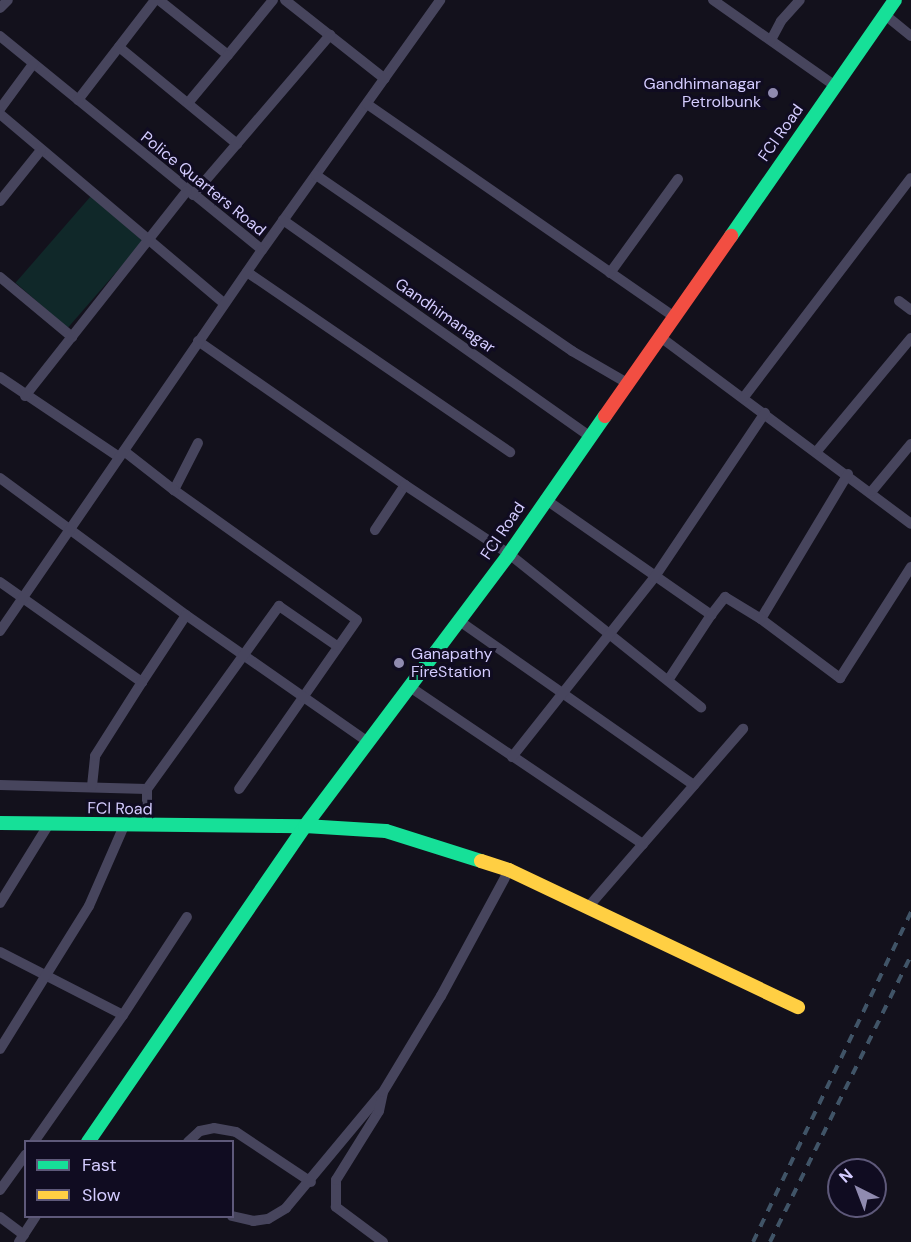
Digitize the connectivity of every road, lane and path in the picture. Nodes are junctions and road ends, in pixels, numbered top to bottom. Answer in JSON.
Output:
{"nodes":[{"id":1,"x":8,"y":0,"type":"edge"},
{"id":2,"x":157,"y":0,"type":"edge"},
{"id":3,"x":273,"y":0,"type":"edge"},
{"id":4,"x":285,"y":0,"type":"edge"},
{"id":5,"x":440,"y":0,"type":"edge"},
{"id":6,"x":713,"y":0,"type":"edge"},
{"id":7,"x":800,"y":0,"type":"edge"},
{"id":8,"x":895,"y":0,"type":"edge"},
{"id":9,"x":0,"y":8,"type":"edge"},
{"id":10,"x":885,"y":14,"type":"junction"},
{"id":11,"x":330,"y":35,"type":"junction"},
{"id":12,"x":0,"y":36,"type":"edge"},
{"id":13,"x":911,"y":36,"type":"edge"},
{"id":14,"x":771,"y":40,"type":"junction"},
{"id":15,"x":119,"y":47,"type":"junction"},
{"id":16,"x":228,"y":55,"type":"junction"},
{"id":17,"x":33,"y":64,"type":"junction"},
{"id":18,"x":385,"y":80,"type":"junction"},
{"id":19,"x":834,"y":85,"type":"junction"},
{"id":20,"x":78,"y":100,"type":"junction"},
{"id":21,"x":188,"y":103,"type":"junction"},
{"id":22,"x":367,"y":104,"type":"junction"},
{"id":23,"x":0,"y":109,"type":"edge"},
{"id":24,"x":0,"y":114,"type":"edge"},
{"id":25,"x":237,"y":144,"type":"junction"},
{"id":26,"x":41,"y":150,"type":"junction"},
{"id":27,"x":316,"y":175,"type":"junction"},
{"id":28,"x":911,"y":178,"type":"edge"},
{"id":29,"x":678,"y":179,"type":"dead end"},
{"id":30,"x":190,"y":193,"type":"junction"},
{"id":31,"x":0,"y":201,"type":"edge"},
{"id":32,"x":283,"y":220,"type":"junction"},
{"id":33,"x":148,"y":241,"type":"junction"},
{"id":34,"x":262,"y":250,"type":"junction"},
{"id":35,"x":247,"y":272,"type":"junction"},
{"id":36,"x":610,"y":273,"type":"junction"},
{"id":37,"x":0,"y":277,"type":"edge"},
{"id":38,"x":899,"y":301,"type":"dead end"},
{"id":39,"x":224,"y":303,"type":"junction"},
{"id":40,"x":911,"y":310,"type":"edge"},
{"id":41,"x":673,"y":316,"type":"junction"},
{"id":42,"x":659,"y":336,"type":"junction"},
{"id":43,"x":72,"y":337,"type":"junction"},
{"id":44,"x":911,"y":338,"type":"edge"},
{"id":45,"x":198,"y":341,"type":"junction"},
{"id":46,"x":0,"y":377,"type":"edge"},
{"id":47,"x":627,"y":383,"type":"junction"},
{"id":48,"x":25,"y":396,"type":"junction"},
{"id":49,"x":744,"y":397,"type":"junction"},
{"id":50,"x":765,"y":413,"type":"junction"},
{"id":51,"x":589,"y":436,"type":"junction"},
{"id":52,"x":198,"y":444,"type":"dead end"},
{"id":53,"x":911,"y":444,"type":"edge"},
{"id":54,"x":818,"y":451,"type":"junction"},
{"id":55,"x":510,"y":452,"type":"dead end"},
{"id":56,"x":122,"y":454,"type":"junction"},
{"id":57,"x":848,"y":474,"type":"junction"},
{"id":58,"x":0,"y":478,"type":"edge"},
{"id":59,"x":405,"y":485,"type":"junction"},
{"id":60,"x":174,"y":490,"type":"junction"},
{"id":61,"x":872,"y":491,"type":"junction"},
{"id":62,"x":545,"y":499,"type":"junction"},
{"id":63,"x":911,"y":524,"type":"edge"},
{"id":64,"x":375,"y":530,"type":"dead end"},
{"id":65,"x":70,"y":531,"type":"junction"},
{"id":66,"x":509,"y":554,"type":"junction"},
{"id":67,"x":911,"y":567,"type":"edge"},
{"id":68,"x":654,"y":578,"type":"junction"},
{"id":69,"x":0,"y":582,"type":"edge"},
{"id":70,"x":24,"y":599,"type":"junction"},
{"id":71,"x":186,"y":615,"type":"junction"},
{"id":72,"x":711,"y":615,"type":"junction"},
{"id":73,"x":761,"y":619,"type":"junction"},
{"id":74,"x":458,"y":620,"type":"junction"},
{"id":75,"x":0,"y":630,"type":"edge"},
{"id":76,"x":609,"y":635,"type":"junction"},
{"id":77,"x":337,"y":646,"type":"junction"},
{"id":78,"x":245,"y":656,"type":"junction"},
{"id":79,"x":669,"y":679,"type":"junction"},
{"id":80,"x":142,"y":682,"type":"junction"},
{"id":81,"x":410,"y":687,"type":"junction"},
{"id":82,"x":561,"y":694,"type":"junction"},
{"id":83,"x":301,"y":696,"type":"junction"},
{"id":84,"x":701,"y":707,"type":"dead end"},
{"id":85,"x":742,"y":729,"type":"dead end"},
{"id":86,"x":368,"y":742,"type":"junction"},
{"id":87,"x":513,"y":757,"type":"junction"},
{"id":88,"x":694,"y":784,"type":"junction"},
{"id":89,"x":0,"y":785,"type":"edge"},
{"id":90,"x":92,"y":786,"type":"junction"},
{"id":91,"x":147,"y":789,"type":"junction"},
{"id":92,"x":239,"y":789,"type":"dead end"},
{"id":93,"x":0,"y":823,"type":"edge"},
{"id":94,"x":50,"y":824,"type":"junction"},
{"id":95,"x":124,"y":826,"type":"junction"},
{"id":96,"x":147,"y":826,"type":"junction"},
{"id":97,"x":305,"y":826,"type":"junction"},
{"id":98,"x":643,"y":844,"type":"junction"},
{"id":99,"x":509,"y":870,"type":"junction"},
{"id":100,"x":0,"y":903,"type":"edge"},
{"id":101,"x":589,"y":906,"type":"junction"},
{"id":102,"x":187,"y":917,"type":"dead end"},
{"id":103,"x":0,"y":952,"type":"edge"},
{"id":104,"x":48,"y":976,"type":"junction"},
{"id":105,"x":798,"y":1007,"type":"dead end"},
{"id":106,"x":123,"y":1015,"type":"junction"},
{"id":107,"x":0,"y":1049,"type":"edge"},
{"id":108,"x":383,"y":1092,"type":"junction"},
{"id":109,"x":35,"y":1140,"type":"edge"},
{"id":110,"x":89,"y":1140,"type":"edge"},
{"id":111,"x":190,"y":1140,"type":"edge"},
{"id":112,"x":24,"y":1157,"type":"edge"},
{"id":113,"x":311,"y":1182,"type":"junction"},
{"id":114,"x":0,"y":1190,"type":"edge"},
{"id":115,"x":234,"y":1216,"type":"edge"},
{"id":116,"x":0,"y":1217,"type":"edge"},
{"id":117,"x":35,"y":1218,"type":"edge"},
{"id":118,"x":21,"y":1238,"type":"edge"},
{"id":119,"x":383,"y":1242,"type":"edge"}],
"edges":[{"from":1,"to":9,"type":"street"},
{"from":2,"to":15,"type":"street"},
{"from":2,"to":16,"type":"street"},
{"from":3,"to":16,"type":"street"},
{"from":4,"to":11,"type":"street"},
{"from":5,"to":18,"type":"street","name":"Police Quarters Road"},
{"from":6,"to":14,"type":"street"},
{"from":7,"to":14,"type":"street"},
{"from":8,"to":10,"type":"street","name":"FCI Road"},
{"from":10,"to":13,"type":"street"},
{"from":10,"to":19,"type":"street","name":"FCI Road"},
{"from":11,"to":18,"type":"street"},
{"from":11,"to":25,"type":"street"},
{"from":12,"to":17,"type":"street","name":"Police Quarters Road"},
{"from":14,"to":19,"type":"street"},
{"from":15,"to":20,"type":"street"},
{"from":15,"to":21,"type":"street"},
{"from":16,"to":21,"type":"street"},
{"from":17,"to":20,"type":"street","name":"Police Quarters Road"},
{"from":17,"to":23,"type":"street"},
{"from":18,"to":22,"type":"street","name":"Police Quarters Road"},
{"from":19,"to":41,"type":"street","name":"FCI Road"},
{"from":20,"to":30,"type":"street","name":"Police Quarters Road"},
{"from":21,"to":25,"type":"street"},
{"from":22,"to":27,"type":"street","name":"Police Quarters Road"},
{"from":22,"to":36,"type":"street"},
{"from":24,"to":26,"type":"street"},
{"from":25,"to":30,"type":"street"},
{"from":26,"to":31,"type":"street"},
{"from":26,"to":33,"type":"street"},
{"from":27,"to":32,"type":"street","name":"Police Quarters Road"},
{"from":27,"to":47,"type":"street"},
{"from":28,"to":49,"type":"street"},
{"from":29,"to":36,"type":"street"},
{"from":30,"to":33,"type":"street"},
{"from":30,"to":34,"type":"street","name":"Police Quarters Road"},
{"from":32,"to":34,"type":"street","name":"Police Quarters Road"},
{"from":32,"to":51,"type":"street","name":"Gandhimanagar"},
{"from":33,"to":39,"type":"street"},
{"from":33,"to":43,"type":"street"},
{"from":34,"to":35,"type":"street"},
{"from":35,"to":39,"type":"street"},
{"from":35,"to":55,"type":"street"},
{"from":36,"to":41,"type":"street"},
{"from":37,"to":43,"type":"street"},
{"from":38,"to":40,"type":"street"},
{"from":39,"to":45,"type":"street"},
{"from":41,"to":42,"type":"street","name":"FCI Road"},
{"from":42,"to":47,"type":"street","name":"FCI Road"},
{"from":42,"to":49,"type":"street"},
{"from":43,"to":48,"type":"street"},
{"from":44,"to":54,"type":"street"},
{"from":45,"to":56,"type":"street"},
{"from":45,"to":59,"type":"street"},
{"from":46,"to":48,"type":"street"},
{"from":47,"to":51,"type":"street","name":"FCI Road"},
{"from":48,"to":56,"type":"street"},
{"from":49,"to":50,"type":"street"},
{"from":50,"to":54,"type":"street"},
{"from":50,"to":68,"type":"street"},
{"from":51,"to":62,"type":"street","name":"FCI Road"},
{"from":52,"to":60,"type":"street"},
{"from":53,"to":61,"type":"street"},
{"from":54,"to":57,"type":"street"},
{"from":56,"to":60,"type":"street"},
{"from":56,"to":65,"type":"street"},
{"from":57,"to":61,"type":"street"},
{"from":57,"to":73,"type":"street"},
{"from":58,"to":65,"type":"street"},
{"from":59,"to":64,"type":"street"},
{"from":59,"to":66,"type":"street"},
{"from":60,"to":77,"type":"street"},
{"from":61,"to":63,"type":"street"},
{"from":62,"to":66,"type":"street","name":"FCI Road"},
{"from":62,"to":68,"type":"street"},
{"from":65,"to":70,"type":"street"},
{"from":65,"to":71,"type":"street"},
{"from":66,"to":74,"type":"street","name":"FCI Road"},
{"from":66,"to":76,"type":"street"},
{"from":67,"to":73,"type":"street"},
{"from":68,"to":72,"type":"street"},
{"from":68,"to":76,"type":"street"},
{"from":69,"to":70,"type":"street"},
{"from":70,"to":75,"type":"street"},
{"from":70,"to":80,"type":"street"},
{"from":71,"to":78,"type":"street"},
{"from":71,"to":80,"type":"street"},
{"from":72,"to":73,"type":"street"},
{"from":72,"to":79,"type":"street"},
{"from":74,"to":81,"type":"street","name":"FCI Road"},
{"from":74,"to":82,"type":"street"},
{"from":76,"to":79,"type":"street"},
{"from":76,"to":82,"type":"street"},
{"from":77,"to":78,"type":"street"},
{"from":77,"to":83,"type":"street"},
{"from":78,"to":83,"type":"street"},
{"from":78,"to":91,"type":"street"},
{"from":79,"to":84,"type":"street"},
{"from":80,"to":90,"type":"street"},
{"from":81,"to":86,"type":"street","name":"FCI Road"},
{"from":81,"to":87,"type":"street"},
{"from":82,"to":87,"type":"street"},
{"from":82,"to":88,"type":"street"},
{"from":83,"to":86,"type":"street"},
{"from":83,"to":92,"type":"street"},
{"from":85,"to":88,"type":"street"},
{"from":86,"to":97,"type":"street","name":"FCI Road"},
{"from":87,"to":98,"type":"street"},
{"from":88,"to":98,"type":"street"},
{"from":89,"to":90,"type":"street"},
{"from":90,"to":91,"type":"street"},
{"from":91,"to":96,"type":"street"},
{"from":93,"to":94,"type":"street","name":"FCI Road"},
{"from":94,"to":95,"type":"street","name":"FCI Road"},
{"from":94,"to":100,"type":"street"},
{"from":95,"to":96,"type":"street","name":"FCI Road"},
{"from":95,"to":104,"type":"street"},
{"from":96,"to":97,"type":"street","name":"FCI Road"},
{"from":97,"to":99,"type":"street"},
{"from":97,"to":110,"type":"street"},
{"from":98,"to":101,"type":"street"},
{"from":99,"to":101,"type":"street"},
{"from":99,"to":108,"type":"street"},
{"from":101,"to":105,"type":"street"},
{"from":102,"to":106,"type":"street"},
{"from":103,"to":104,"type":"street"},
{"from":104,"to":106,"type":"street"},
{"from":104,"to":107,"type":"street"},
{"from":106,"to":109,"type":"street"},
{"from":108,"to":113,"type":"street"},
{"from":108,"to":119,"type":"street"},
{"from":111,"to":113,"type":"street"},
{"from":112,"to":114,"type":"street"},
{"from":113,"to":115,"type":"street"},
{"from":116,"to":118,"type":"street"},
{"from":117,"to":118,"type":"street"}]}
